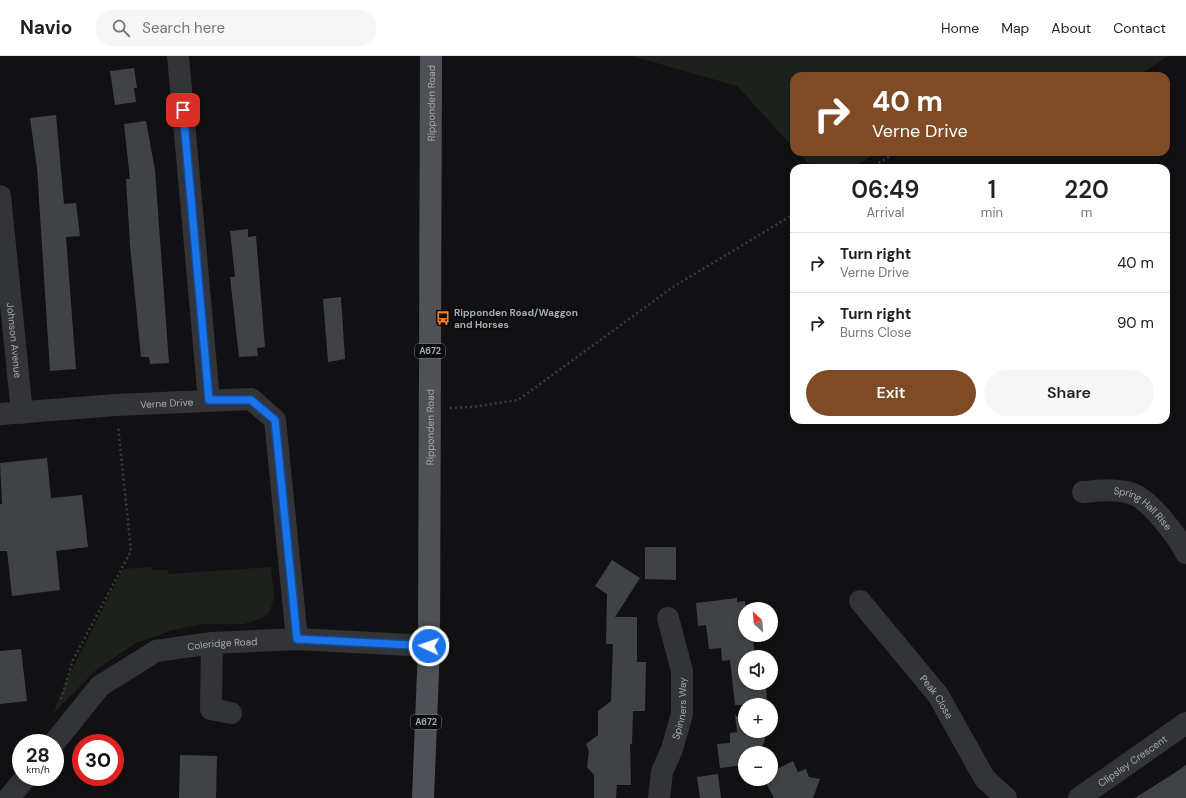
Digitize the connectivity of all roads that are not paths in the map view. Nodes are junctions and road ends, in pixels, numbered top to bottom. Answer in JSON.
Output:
{"nodes":[{"id":1,"x":178,"y":56,"type":"edge"},
{"id":2,"x":431,"y":56,"type":"edge"},
{"id":3,"x":0,"y":196,"type":"edge"},
{"id":4,"x":209,"y":400,"type":"junction"},
{"id":5,"x":22,"y":413,"type":"junction"},
{"id":6,"x":0,"y":414,"type":"edge"},
{"id":7,"x":1083,"y":492,"type":"dead end"},
{"id":8,"x":1186,"y":553,"type":"edge"},
{"id":9,"x":860,"y":601,"type":"dead end"},
{"id":10,"x":668,"y":618,"type":"dead end"},
{"id":11,"x":297,"y":639,"type":"junction"},
{"id":12,"x":212,"y":643,"type":"junction"},
{"id":13,"x":429,"y":646,"type":"junction"},
{"id":14,"x":231,"y":713,"type":"dead end"},
{"id":15,"x":1186,"y":723,"type":"edge"},
{"id":16,"x":61,"y":734,"type":"edge"},
{"id":17,"x":19,"y":786,"type":"edge"},
{"id":18,"x":9,"y":798,"type":"edge"},
{"id":19,"x":423,"y":798,"type":"edge"},
{"id":20,"x":659,"y":798,"type":"edge"},
{"id":21,"x":1006,"y":798,"type":"edge"},
{"id":22,"x":1079,"y":798,"type":"edge"}],
"edges":[{"from":1,"to":4,"type":"street"},
{"from":2,"to":13,"type":"main road","name":"Ripponden Road","number":"A672"},
{"from":3,"to":5,"type":"street","name":"Johnson Avenue"},
{"from":4,"to":5,"type":"street","name":"Verne Drive"},
{"from":4,"to":11,"type":"street","name":"Verne Drive"},
{"from":5,"to":6,"type":"street","name":"Verne Drive"},
{"from":7,"to":8,"type":"street","name":"Spring Hall Rise"},
{"from":9,"to":21,"type":"street","name":"Peak Close"},
{"from":10,"to":20,"type":"street","name":"Spinners Way"},
{"from":11,"to":12,"type":"street","name":"Coleridge Road"},
{"from":11,"to":13,"type":"street","name":"Coleridge Road"},
{"from":12,"to":14,"type":"street"},
{"from":12,"to":16,"type":"street","name":"Coleridge Road"},
{"from":13,"to":19,"type":"main road","name":"Ripponden Road","number":"A672"},
{"from":15,"to":22,"type":"street","name":"Clipsley Crescent"},
{"from":17,"to":18,"type":"street"}]}
